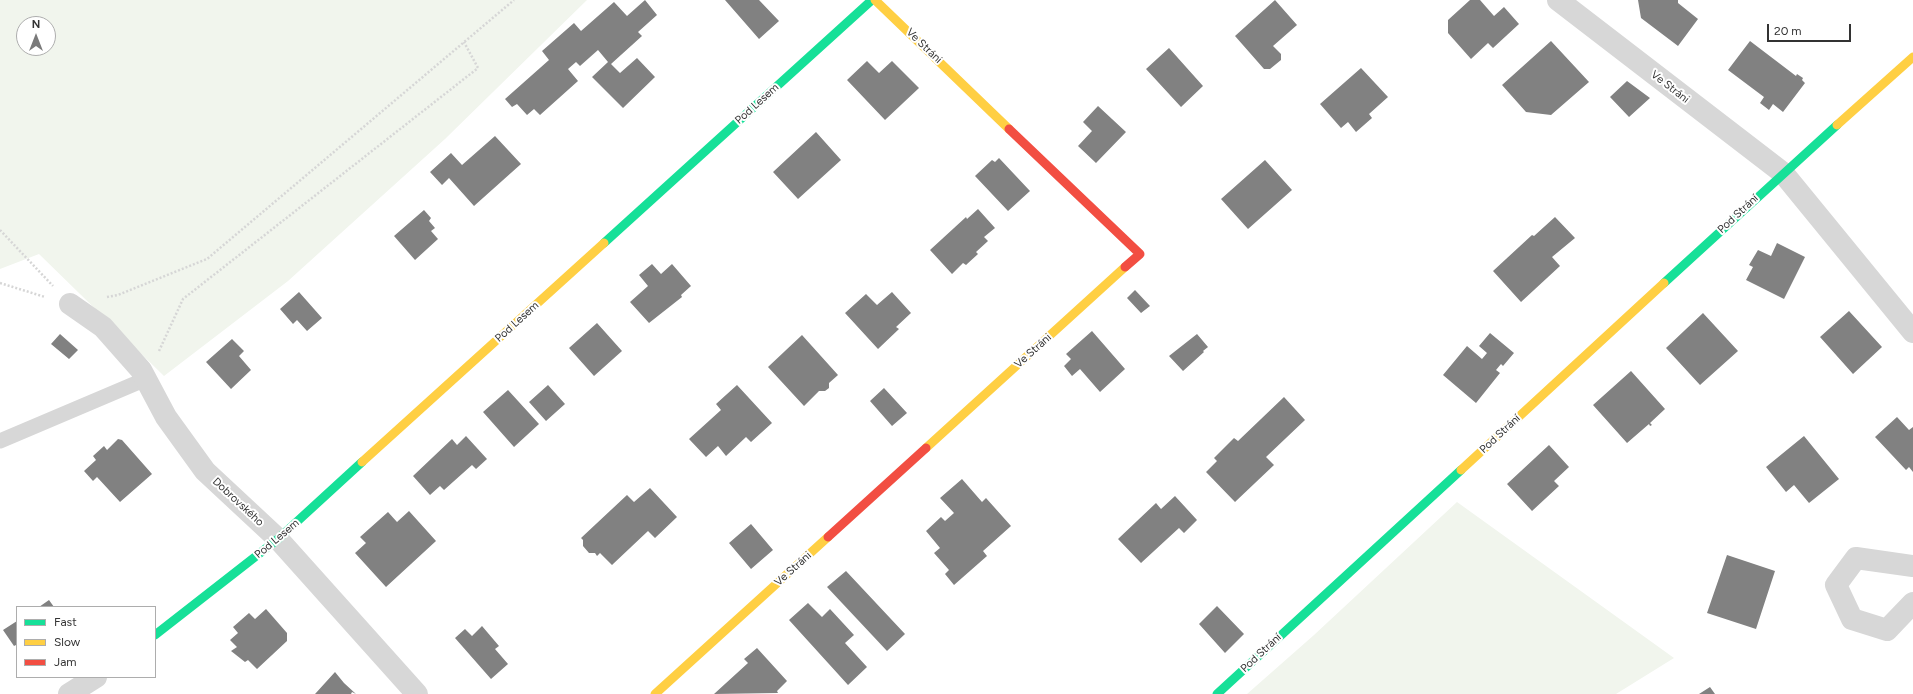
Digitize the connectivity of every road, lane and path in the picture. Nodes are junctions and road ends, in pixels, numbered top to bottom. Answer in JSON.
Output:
{"nodes":[{"id":1,"x":514,"y":0,"type":"edge"},
{"id":2,"x":872,"y":0,"type":"edge"},
{"id":3,"x":875,"y":0,"type":"edge"},
{"id":4,"x":1558,"y":0,"type":"edge"},
{"id":5,"x":464,"y":42,"type":"junction"},
{"id":6,"x":1913,"y":57,"type":"edge"},
{"id":7,"x":1783,"y":174,"type":"junction"},
{"id":8,"x":0,"y":230,"type":"edge"},
{"id":9,"x":0,"y":283,"type":"edge"},
{"id":10,"x":70,"y":304,"type":"junction"},
{"id":11,"x":1913,"y":332,"type":"edge"},
{"id":12,"x":146,"y":379,"type":"junction"},
{"id":13,"x":0,"y":441,"type":"edge"},
{"id":14,"x":278,"y":539,"type":"junction"},
{"id":15,"x":1913,"y":566,"type":"edge"},
{"id":16,"x":1913,"y":603,"type":"edge"},
{"id":17,"x":156,"y":634,"type":"edge"},
{"id":18,"x":94,"y":678,"type":"edge"},
{"id":19,"x":69,"y":694,"type":"edge"},
{"id":20,"x":417,"y":694,"type":"edge"},
{"id":21,"x":655,"y":694,"type":"edge"},
{"id":22,"x":1217,"y":694,"type":"edge"}],
"edges":[{"from":1,"to":5,"type":"path"},
{"from":2,"to":14,"type":"street","name":"Pod Lesem"},
{"from":3,"to":21,"type":"street","name":"Ve Stráni"},
{"from":4,"to":7,"type":"street","name":"Ve Stráni"},
{"from":5,"to":10,"type":"path"},
{"from":5,"to":12,"type":"path"},
{"from":6,"to":7,"type":"street","name":"Pod Strání"},
{"from":7,"to":11,"type":"street"},
{"from":7,"to":22,"type":"street","name":"Pod Strání"},
{"from":8,"to":10,"type":"path"},
{"from":9,"to":10,"type":"path"},
{"from":10,"to":12,"type":"street","name":"Dobrovského"},
{"from":12,"to":13,"type":"lane"},
{"from":12,"to":14,"type":"street","name":"Dobrovského"},
{"from":14,"to":17,"type":"street","name":"Pod Lesem"},
{"from":14,"to":20,"type":"street","name":"Dobrovského"},
{"from":15,"to":16,"type":"street"},
{"from":18,"to":19,"type":"street"}]}
